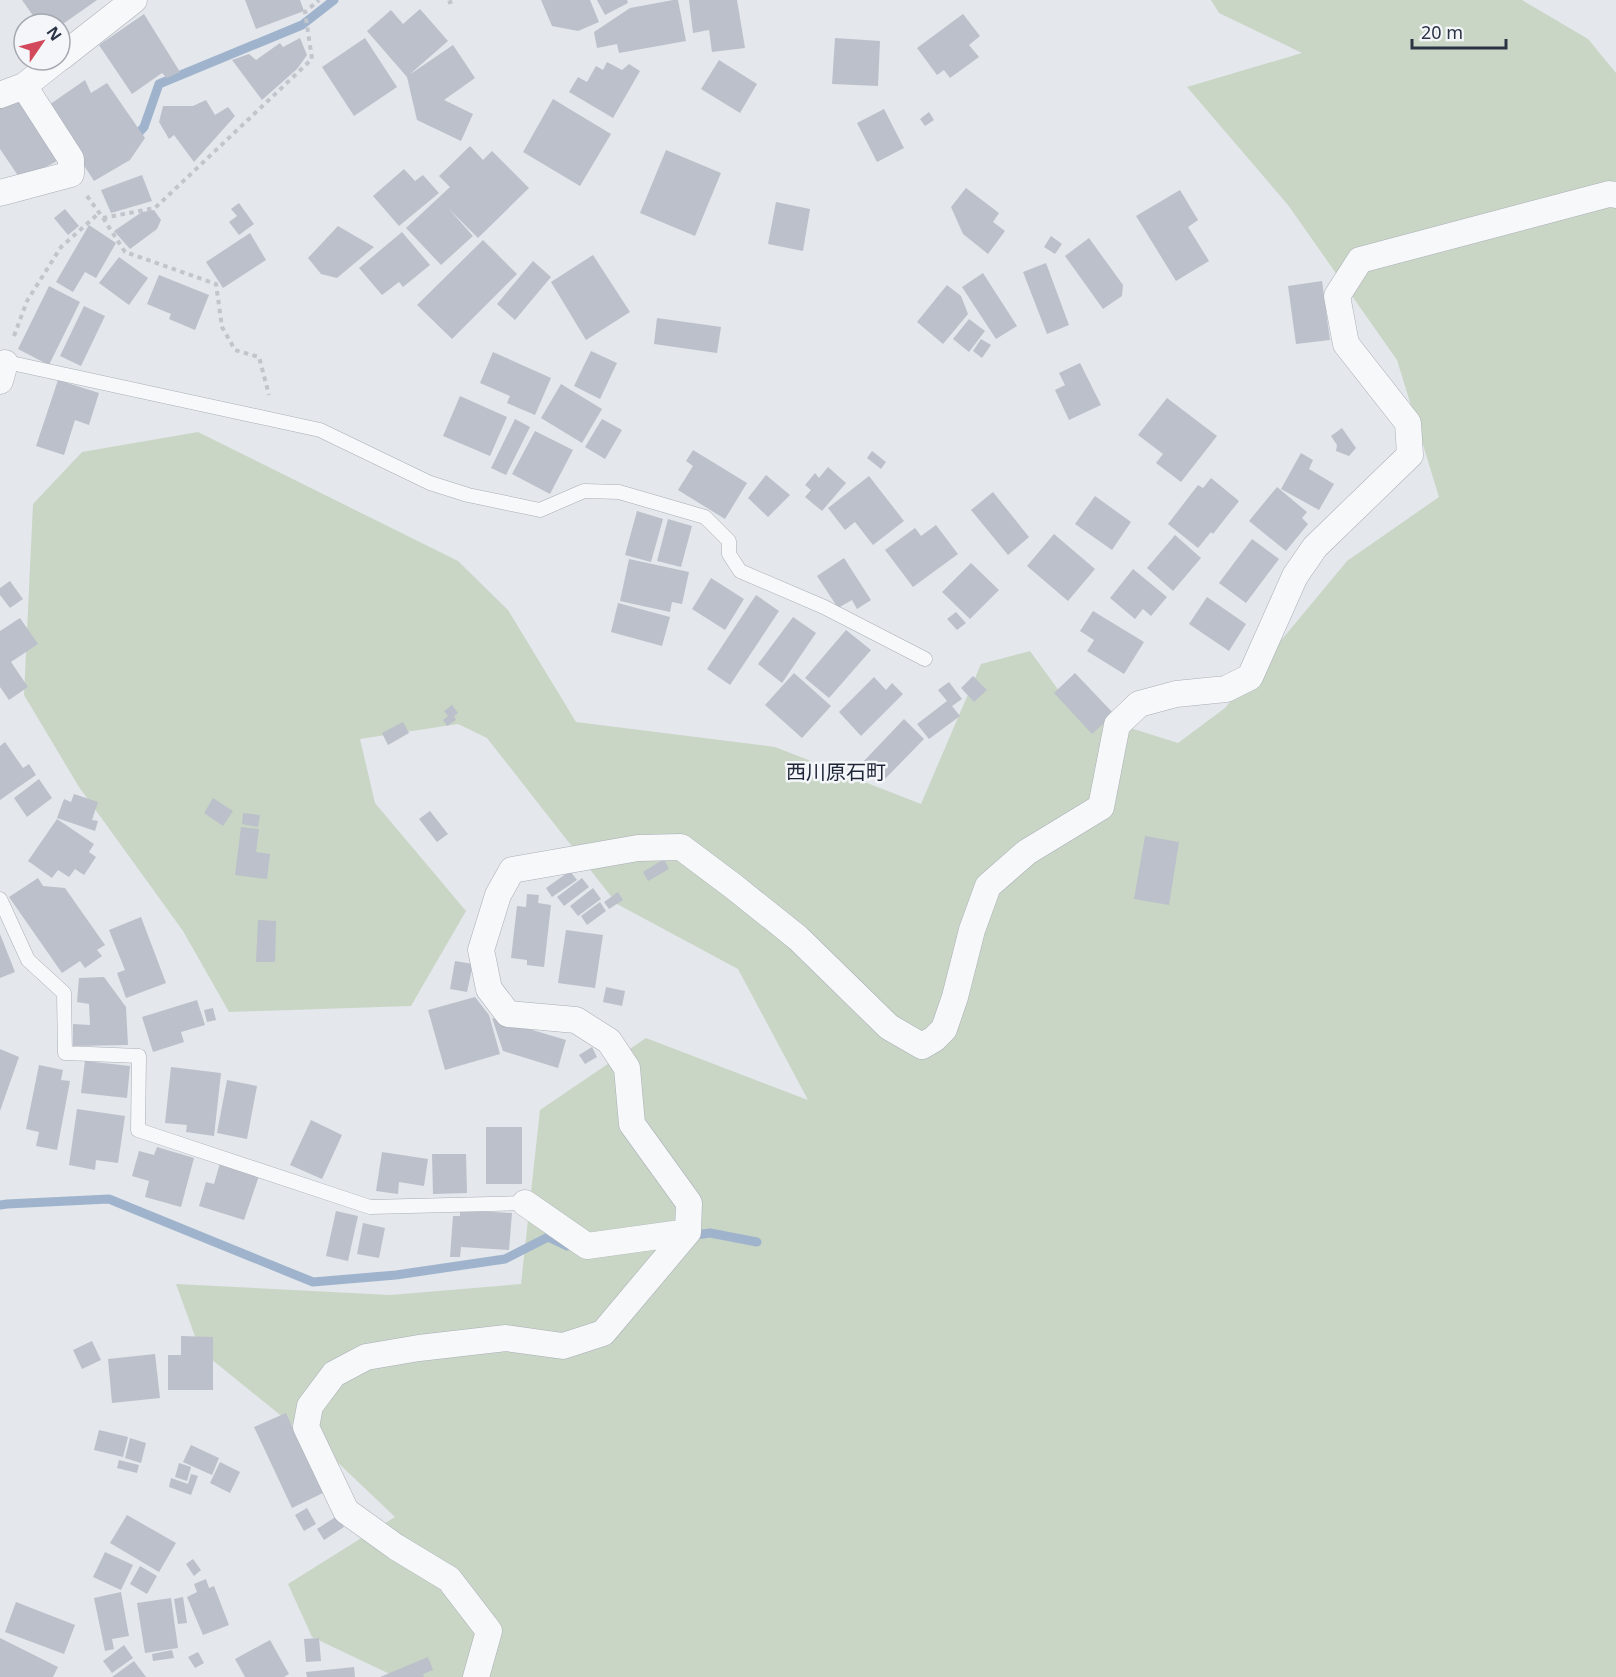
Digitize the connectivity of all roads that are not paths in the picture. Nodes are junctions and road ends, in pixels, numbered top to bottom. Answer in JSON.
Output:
{"nodes":[{"id":1,"x":134,"y":0,"type":"edge"},
{"id":2,"x":72,"y":49,"type":"edge"},
{"id":3,"x":40,"y":72,"type":"edge"},
{"id":4,"x":12,"y":91,"type":"edge"},
{"id":5,"x":0,"y":193,"type":"edge"},
{"id":6,"x":1616,"y":195,"type":"edge"},
{"id":7,"x":2,"y":368,"type":"edge"},
{"id":8,"x":924,"y":659,"type":"dead end"},
{"id":9,"x":0,"y":899,"type":"edge"},
{"id":10,"x":525,"y":1203,"type":"joint"},
{"id":11,"x":688,"y":1232,"type":"junction"},
{"id":12,"x":476,"y":1677,"type":"edge"}],
"edges":[{"from":1,"to":2,"type":"street"},
{"from":3,"to":4,"type":"street"},
{"from":4,"to":5,"type":"street"},
{"from":6,"to":11,"type":"street"},
{"from":7,"to":8,"type":"lane"},
{"from":9,"to":10,"type":"lane"},
{"from":10,"to":11,"type":"street"},
{"from":11,"to":12,"type":"street"}]}
